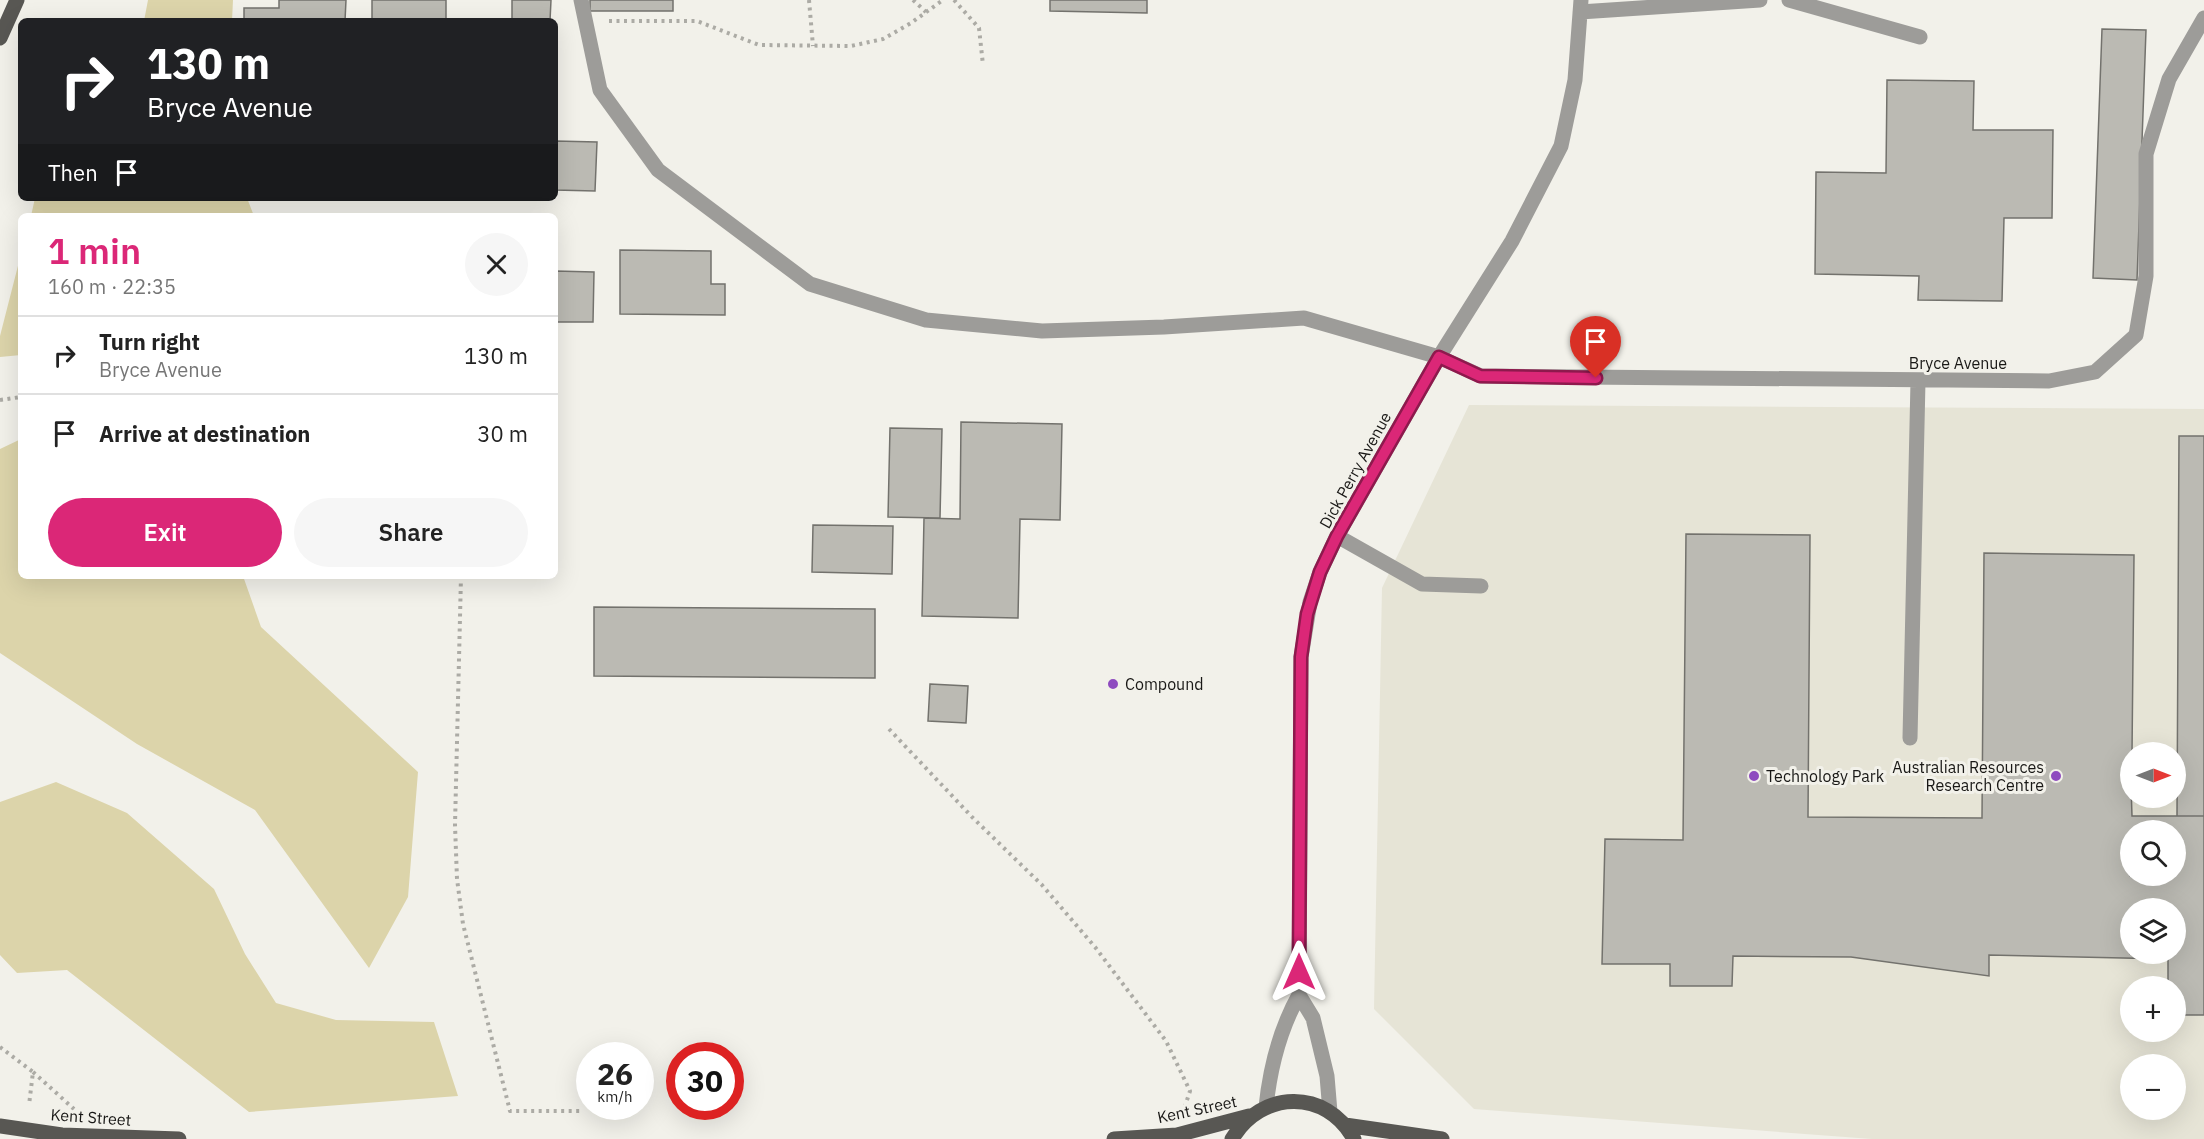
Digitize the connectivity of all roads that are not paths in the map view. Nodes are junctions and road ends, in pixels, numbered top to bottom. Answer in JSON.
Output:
{"nodes":[{"id":1,"x":17,"y":0,"type":"edge"},
{"id":2,"x":1760,"y":0,"type":"edge"},
{"id":3,"x":1789,"y":0,"type":"edge"},
{"id":4,"x":1581,"y":6,"type":"edge"},
{"id":5,"x":583,"y":8,"type":"edge"},
{"id":6,"x":2204,"y":18,"type":"edge"},
{"id":7,"x":1920,"y":37,"type":"dead end"},
{"id":8,"x":0,"y":38,"type":"edge"},
{"id":9,"x":1439,"y":357,"type":"junction"},
{"id":10,"x":1918,"y":381,"type":"junction"},
{"id":11,"x":1337,"y":536,"type":"junction"},
{"id":12,"x":1480,"y":586,"type":"dead end"},
{"id":13,"x":1910,"y":738,"type":"dead end"},
{"id":14,"x":1299,"y":995,"type":"junction"},
{"id":15,"x":1266,"y":1107,"type":"junction"},
{"id":16,"x":1330,"y":1112,"type":"junction"},
{"id":17,"x":1251,"y":1115,"type":"junction"},
{"id":18,"x":1345,"y":1125,"type":"junction"},
{"id":19,"x":0,"y":1126,"type":"edge"},
{"id":20,"x":179,"y":1139,"type":"edge"},
{"id":21,"x":1114,"y":1139,"type":"edge"},
{"id":22,"x":1232,"y":1139,"type":"edge"},
{"id":23,"x":1354,"y":1139,"type":"edge"},
{"id":24,"x":1442,"y":1139,"type":"edge"}],
"edges":[{"from":1,"to":8,"type":"main road"},
{"from":2,"to":4,"type":"street"},
{"from":3,"to":7,"type":"street"},
{"from":4,"to":9,"type":"street","name":"Dick Perry Avenue"},
{"from":5,"to":9,"type":"street","name":"Bryce Avenue"},
{"from":6,"to":10,"type":"street","name":"Bryce Avenue"},
{"from":9,"to":10,"type":"street","name":"Bryce Avenue"},
{"from":9,"to":11,"type":"street","name":"Dick Perry Avenue"},
{"from":10,"to":13,"type":"street"},
{"from":11,"to":12,"type":"street"},
{"from":11,"to":14,"type":"street","name":"Dick Perry Avenue"},
{"from":14,"to":15,"type":"street","name":"Dick Perry Avenue"},
{"from":14,"to":16,"type":"street"},
{"from":15,"to":16,"type":"main road"},
{"from":15,"to":17,"type":"main road"},
{"from":16,"to":18,"type":"main road"},
{"from":17,"to":21,"type":"main road","name":"Kent Street"},
{"from":17,"to":22,"type":"main road"},
{"from":18,"to":23,"type":"main road"},
{"from":18,"to":24,"type":"main road"},
{"from":19,"to":20,"type":"main road","name":"Kent Street"}]}
